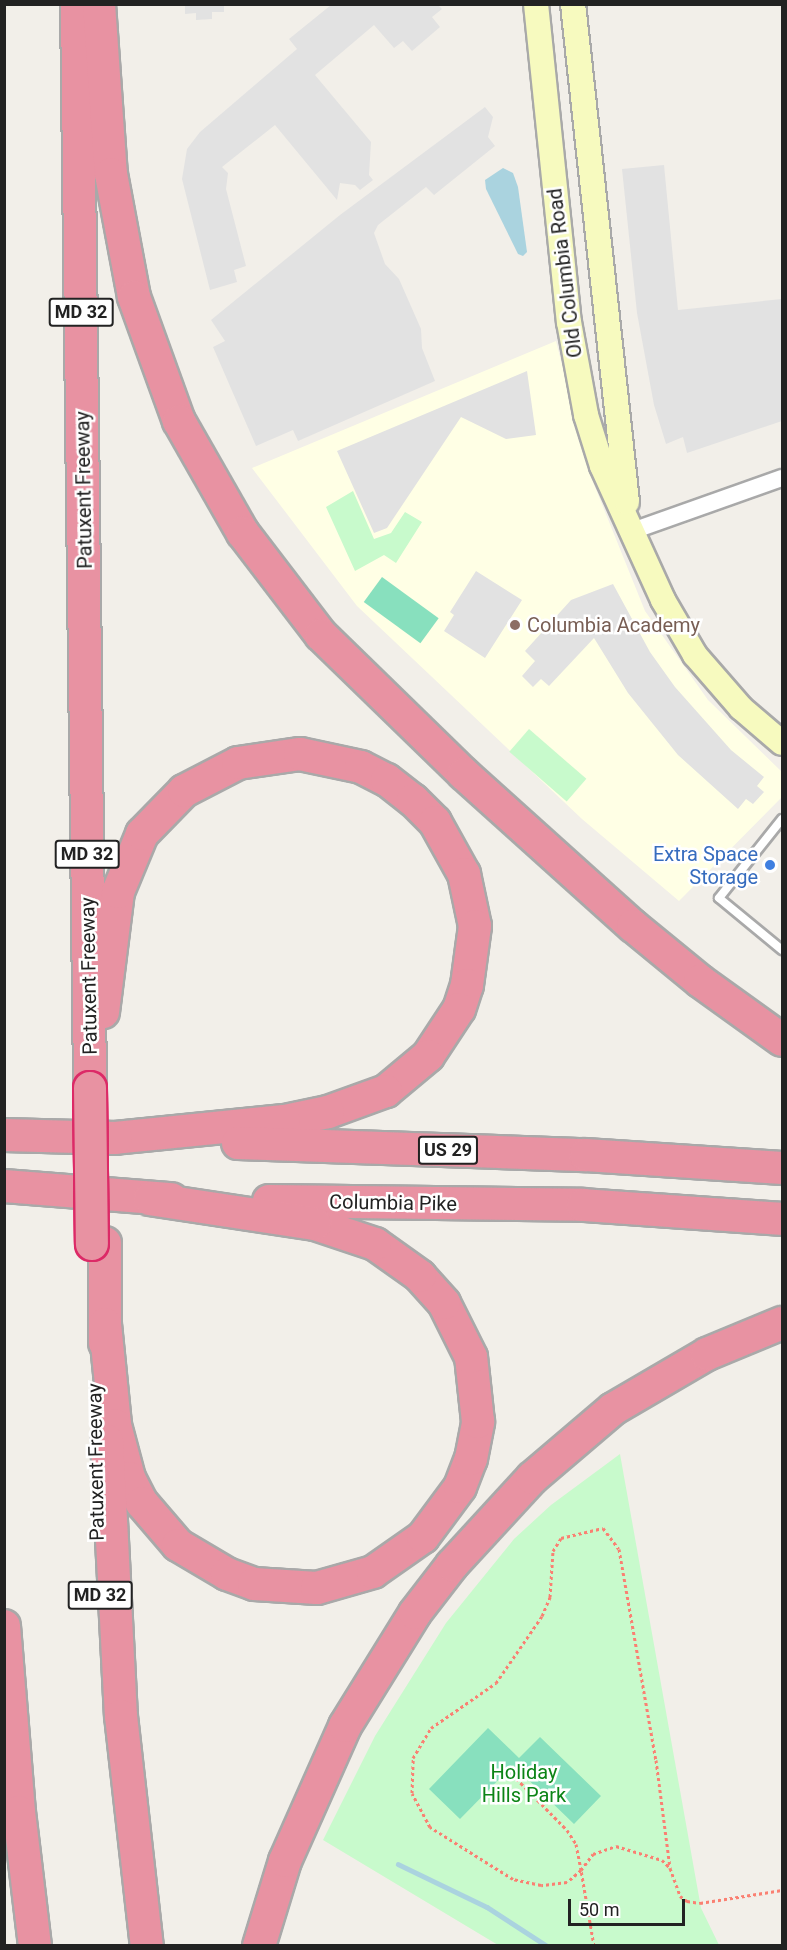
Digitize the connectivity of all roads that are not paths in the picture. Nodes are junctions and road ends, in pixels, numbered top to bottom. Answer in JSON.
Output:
{"nodes":[{"id":1,"x":76,"y":4,"type":"edge"},
{"id":2,"x":99,"y":4,"type":"edge"},
{"id":3,"x":536,"y":4,"type":"edge"},
{"id":4,"x":573,"y":4,"type":"edge"},
{"id":5,"x":783,"y":478,"type":"edge"},
{"id":6,"x":632,"y":531,"type":"junction"},
{"id":7,"x":86,"y":619,"type":"junction"},
{"id":8,"x":783,"y":743,"type":"edge"},
{"id":9,"x":783,"y":819,"type":"edge"},
{"id":10,"x":783,"y":950,"type":"edge"},
{"id":11,"x":103,"y":1012,"type":"junction"},
{"id":12,"x":783,"y":1040,"type":"edge"},
{"id":13,"x":97,"y":1088,"type":"junction"},
{"id":14,"x":8,"y":1135,"type":"edge"},
{"id":15,"x":113,"y":1138,"type":"junction"},
{"id":16,"x":783,"y":1168,"type":"edge"},
{"id":17,"x":8,"y":1186,"type":"edge"},
{"id":18,"x":150,"y":1199,"type":"junction"},
{"id":19,"x":783,"y":1219,"type":"edge"},
{"id":20,"x":98,"y":1244,"type":"junction"},
{"id":21,"x":783,"y":1323,"type":"edge"},
{"id":22,"x":105,"y":1324,"type":"junction"},
{"id":23,"x":4,"y":1626,"type":"edge"},
{"id":24,"x":35,"y":1946,"type":"edge"},
{"id":25,"x":133,"y":1946,"type":"edge"},
{"id":26,"x":147,"y":1946,"type":"edge"},
{"id":27,"x":259,"y":1946,"type":"edge"}],
"edges":[{"from":1,"to":7,"type":"highway","name":"Patuxent Freeway","number":"MD 32"},
{"from":2,"to":12,"type":"highway"},
{"from":3,"to":6,"type":"street","name":"Old Columbia Road"},
{"from":4,"to":6,"type":"street","name":"Old Columbia Road"},
{"from":5,"to":6,"type":"street"},
{"from":6,"to":8,"type":"street","name":"Old Columbia Road"},
{"from":7,"to":11,"type":"highway"},
{"from":7,"to":13,"type":"highway","name":"Patuxent Freeway","number":"MD 32"},
{"from":9,"to":10,"type":"lane"},
{"from":11,"to":13,"type":"highway"},
{"from":11,"to":15,"type":"highway"},
{"from":13,"to":20,"type":"highway","name":"Patuxent Freeway","number":"MD 32","bridge":true},
{"from":14,"to":15,"type":"highway","number":"US 29"},
{"from":15,"to":16,"type":"highway","number":"US 29"},
{"from":17,"to":18,"type":"highway","name":"Columbia Pike"},
{"from":18,"to":19,"type":"highway","name":"Columbia Pike"},
{"from":18,"to":22,"type":"highway"},
{"from":20,"to":22,"type":"highway"},
{"from":20,"to":25,"type":"highway","name":"Patuxent Freeway","number":"MD 32"},
{"from":21,"to":27,"type":"highway"},
{"from":22,"to":26,"type":"highway"},
{"from":23,"to":24,"type":"highway"}]}
